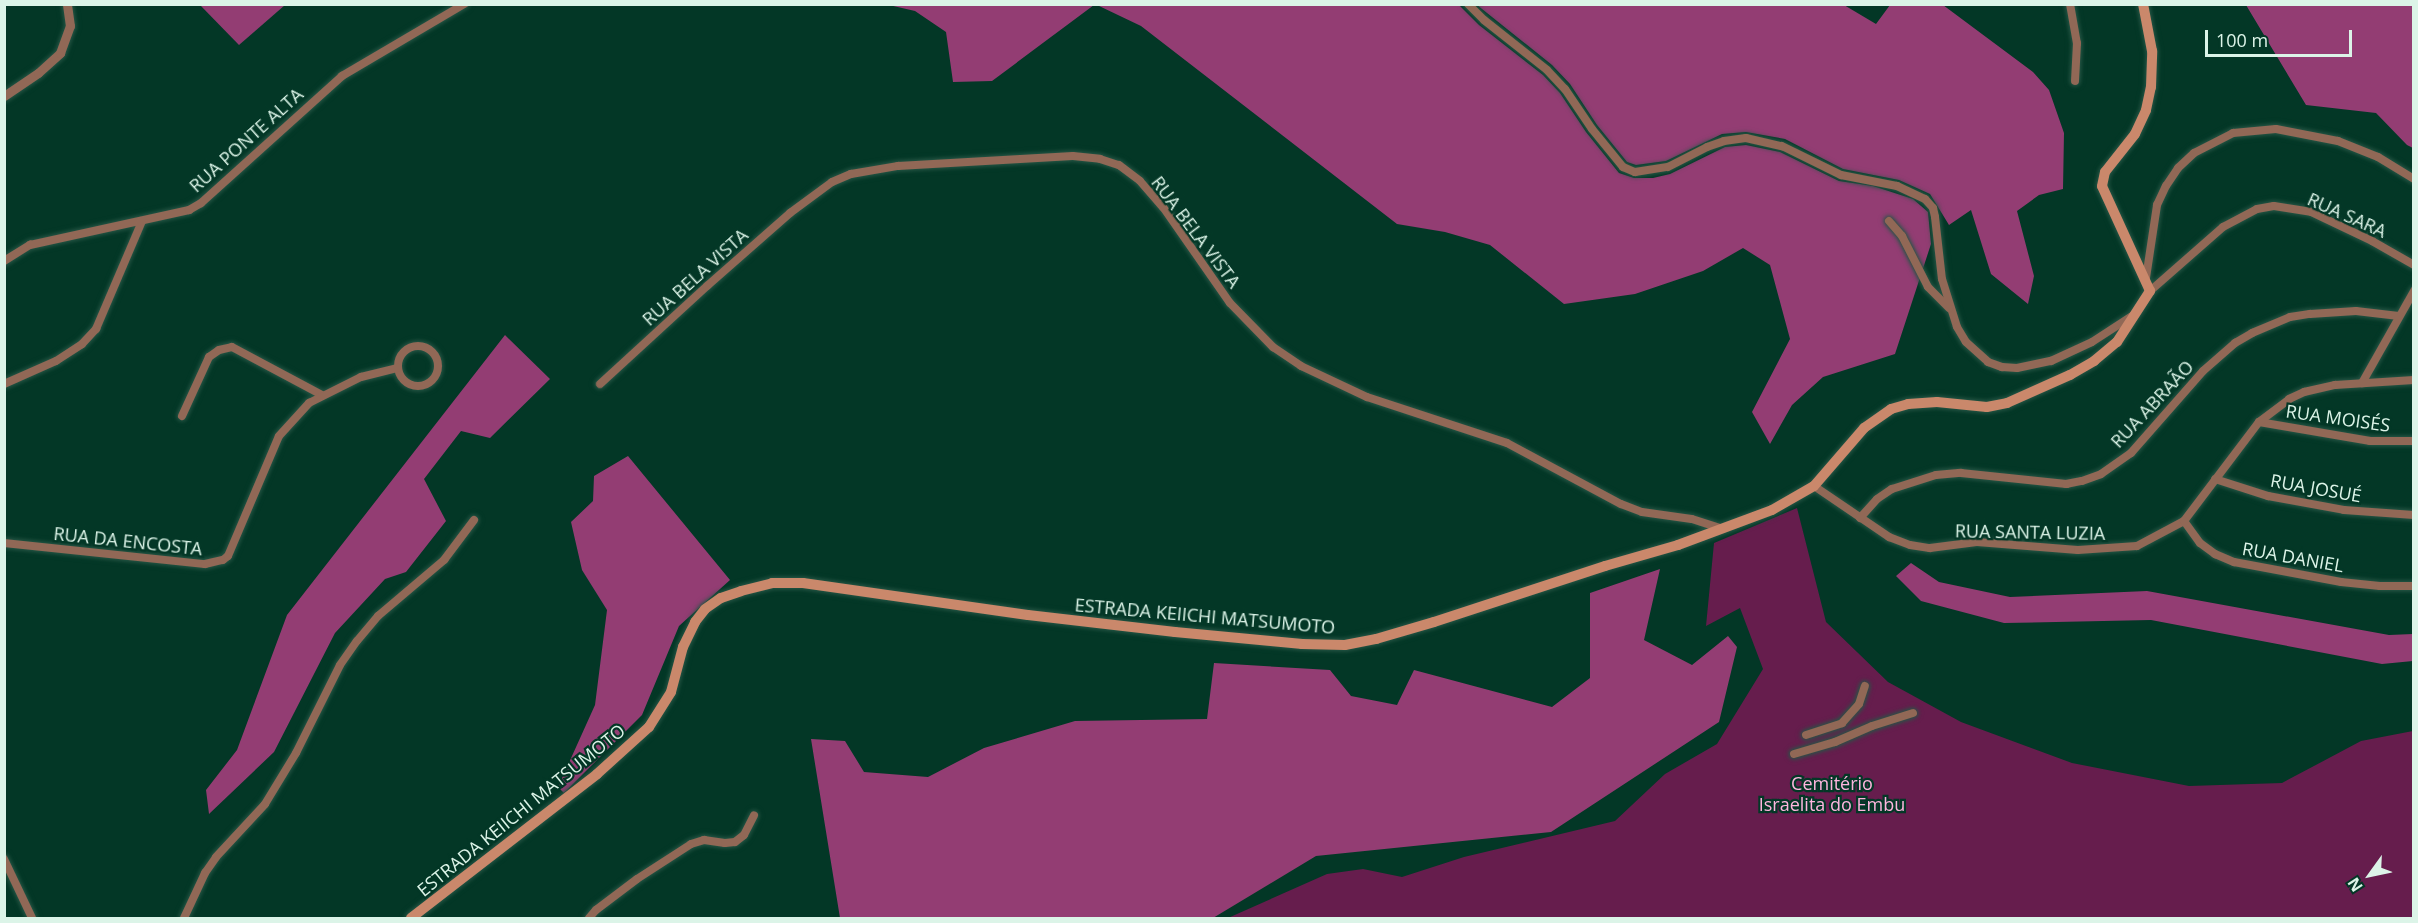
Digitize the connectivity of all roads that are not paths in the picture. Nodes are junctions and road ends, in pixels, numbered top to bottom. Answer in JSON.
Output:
{"nodes":[{"id":1,"x":67,"y":4,"type":"edge"},
{"id":2,"x":464,"y":4,"type":"edge"},
{"id":3,"x":1468,"y":4,"type":"edge"},
{"id":4,"x":2070,"y":4,"type":"edge"},
{"id":5,"x":2143,"y":4,"type":"edge"},
{"id":6,"x":2075,"y":81,"type":"dead end"},
{"id":7,"x":4,"y":96,"type":"edge"},
{"id":8,"x":2414,"y":179,"type":"edge"},
{"id":9,"x":142,"y":221,"type":"junction"},
{"id":10,"x":1889,"y":221,"type":"dead end"},
{"id":11,"x":4,"y":261,"type":"edge"},
{"id":12,"x":2414,"y":266,"type":"edge"},
{"id":13,"x":2146,"y":278,"type":"junction"},
{"id":14,"x":2150,"y":291,"type":"junction"},
{"id":15,"x":2414,"y":291,"type":"edge"},
{"id":16,"x":1950,"y":309,"type":"junction"},
{"id":17,"x":2138,"y":312,"type":"junction"},
{"id":18,"x":2399,"y":316,"type":"junction"},
{"id":19,"x":398,"y":368,"type":"junction"},
{"id":20,"x":2414,"y":380,"type":"edge"},
{"id":21,"x":2362,"y":383,"type":"junction"},
{"id":22,"x":4,"y":384,"type":"edge"},
{"id":23,"x":600,"y":384,"type":"dead end"},
{"id":24,"x":322,"y":395,"type":"junction"},
{"id":25,"x":182,"y":416,"type":"dead end"},
{"id":26,"x":2259,"y":422,"type":"junction"},
{"id":27,"x":2414,"y":441,"type":"edge"},
{"id":28,"x":2215,"y":479,"type":"junction"},
{"id":29,"x":1814,"y":486,"type":"junction"},
{"id":30,"x":2414,"y":515,"type":"edge"},
{"id":31,"x":1860,"y":518,"type":"junction"},
{"id":32,"x":474,"y":520,"type":"dead end"},
{"id":33,"x":2184,"y":521,"type":"junction"},
{"id":34,"x":1722,"y":529,"type":"junction"},
{"id":35,"x":4,"y":543,"type":"edge"},
{"id":36,"x":2414,"y":586,"type":"edge"},
{"id":37,"x":1865,"y":686,"type":"dead end"},
{"id":38,"x":1913,"y":712,"type":"dead end"},
{"id":39,"x":1806,"y":735,"type":"dead end"},
{"id":40,"x":1794,"y":754,"type":"dead end"},
{"id":41,"x":754,"y":815,"type":"dead end"},
{"id":42,"x":4,"y":859,"type":"edge"},
{"id":43,"x":32,"y":918,"type":"edge"},
{"id":44,"x":184,"y":918,"type":"edge"},
{"id":45,"x":411,"y":918,"type":"edge"},
{"id":46,"x":589,"y":918,"type":"edge"}],
"edges":[{"from":1,"to":7,"type":"street"},
{"from":2,"to":9,"type":"street","name":"RUA PONTE ALTA"},
{"from":3,"to":16,"type":"street"},
{"from":4,"to":6,"type":"street"},
{"from":5,"to":13,"type":"main road"},
{"from":8,"to":13,"type":"street"},
{"from":9,"to":11,"type":"street","name":"RUA PONTE ALTA"},
{"from":9,"to":22,"type":"street"},
{"from":10,"to":16,"type":"street"},
{"from":12,"to":14,"type":"street","name":"RUA SARA"},
{"from":13,"to":14,"type":"main road"},
{"from":14,"to":17,"type":"main road","name":"ESTRADA KEIICHI MATSUMOTO"},
{"from":15,"to":18,"type":"street"},
{"from":16,"to":17,"type":"street"},
{"from":17,"to":29,"type":"main road","name":"ESTRADA KEIICHI MATSUMOTO"},
{"from":18,"to":21,"type":"street"},
{"from":18,"to":31,"type":"street","name":"RUA ABRAÃO"},
{"from":19,"to":19,"type":"street"},
{"from":19,"to":24,"type":"street","name":"RUA DA ENCOSTA"},
{"from":20,"to":21,"type":"street","name":"RUA SANTA LUZIA"},
{"from":21,"to":26,"type":"street","name":"RUA SANTA LUZIA"},
{"from":23,"to":34,"type":"street","name":"RUA BELA VISTA"},
{"from":24,"to":25,"type":"street"},
{"from":24,"to":35,"type":"street","name":"RUA DA ENCOSTA"},
{"from":26,"to":27,"type":"street","name":"RUA MOISÉS"},
{"from":26,"to":28,"type":"street","name":"RUA SANTA LUZIA"},
{"from":28,"to":30,"type":"street","name":"RUA JOSUÉ"},
{"from":28,"to":33,"type":"street","name":"RUA SANTA LUZIA"},
{"from":29,"to":31,"type":"street","name":"RUA SANTA LUZIA"},
{"from":29,"to":34,"type":"main road","name":"ESTRADA KEIICHI MATSUMOTO"},
{"from":31,"to":33,"type":"street","name":"RUA SANTA LUZIA"},
{"from":32,"to":44,"type":"street"},
{"from":33,"to":36,"type":"street","name":"RUA DANIEL"},
{"from":34,"to":45,"type":"main road","name":"ESTRADA KEIICHI MATSUMOTO"},
{"from":37,"to":39,"type":"street"},
{"from":38,"to":40,"type":"street"},
{"from":41,"to":46,"type":"street"},
{"from":42,"to":43,"type":"street"}]}
